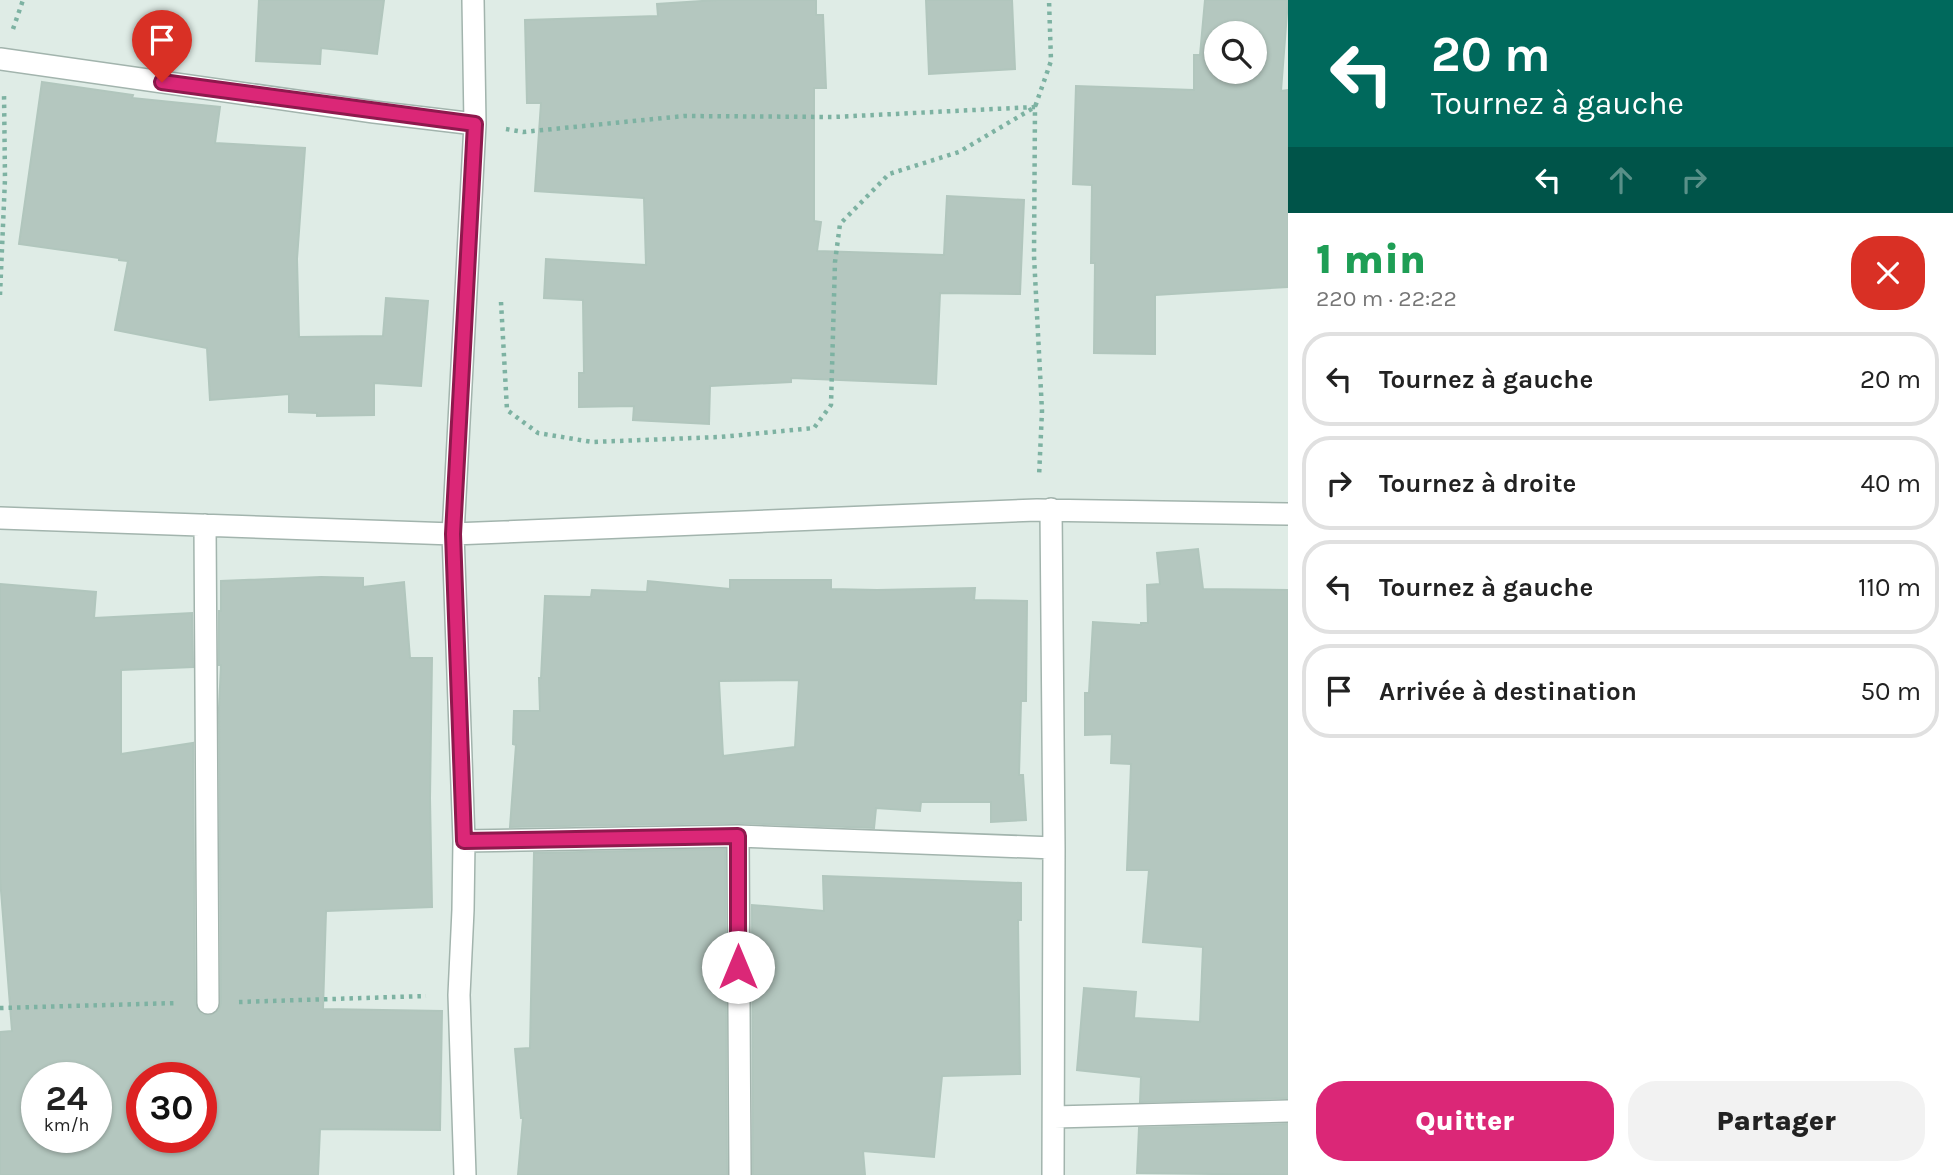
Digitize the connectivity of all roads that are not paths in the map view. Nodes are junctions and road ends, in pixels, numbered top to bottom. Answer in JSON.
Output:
{"nodes":[{"id":1,"x":473,"y":0,"type":"edge"},
{"id":2,"x":2,"y":59,"type":"edge"},
{"id":3,"x":475,"y":124,"type":"junction"},
{"id":4,"x":1044,"y":510,"type":"junction"},
{"id":5,"x":1288,"y":514,"type":"edge"},
{"id":6,"x":0,"y":518,"type":"edge"},
{"id":7,"x":205,"y":525,"type":"junction"},
{"id":8,"x":453,"y":534,"type":"junction"},
{"id":9,"x":738,"y":836,"type":"junction"},
{"id":10,"x":464,"y":841,"type":"junction"},
{"id":11,"x":1054,"y":848,"type":"junction"},
{"id":12,"x":208,"y":1003,"type":"dead end"},
{"id":13,"x":1288,"y":1111,"type":"edge"},
{"id":14,"x":1054,"y":1117,"type":"junction"},
{"id":15,"x":464,"y":1175,"type":"edge"},
{"id":16,"x":740,"y":1175,"type":"edge"},
{"id":17,"x":1053,"y":1175,"type":"edge"}],
"edges":[{"from":1,"to":3,"type":"street"},
{"from":2,"to":3,"type":"street"},
{"from":3,"to":8,"type":"street"},
{"from":4,"to":5,"type":"street"},
{"from":4,"to":8,"type":"street"},
{"from":4,"to":11,"type":"street"},
{"from":6,"to":7,"type":"street"},
{"from":7,"to":8,"type":"street"},
{"from":7,"to":12,"type":"street"},
{"from":8,"to":10,"type":"street"},
{"from":9,"to":10,"type":"street"},
{"from":9,"to":11,"type":"street"},
{"from":9,"to":16,"type":"street"},
{"from":10,"to":15,"type":"street"},
{"from":11,"to":14,"type":"street"},
{"from":13,"to":14,"type":"street"},
{"from":14,"to":17,"type":"street"}]}
